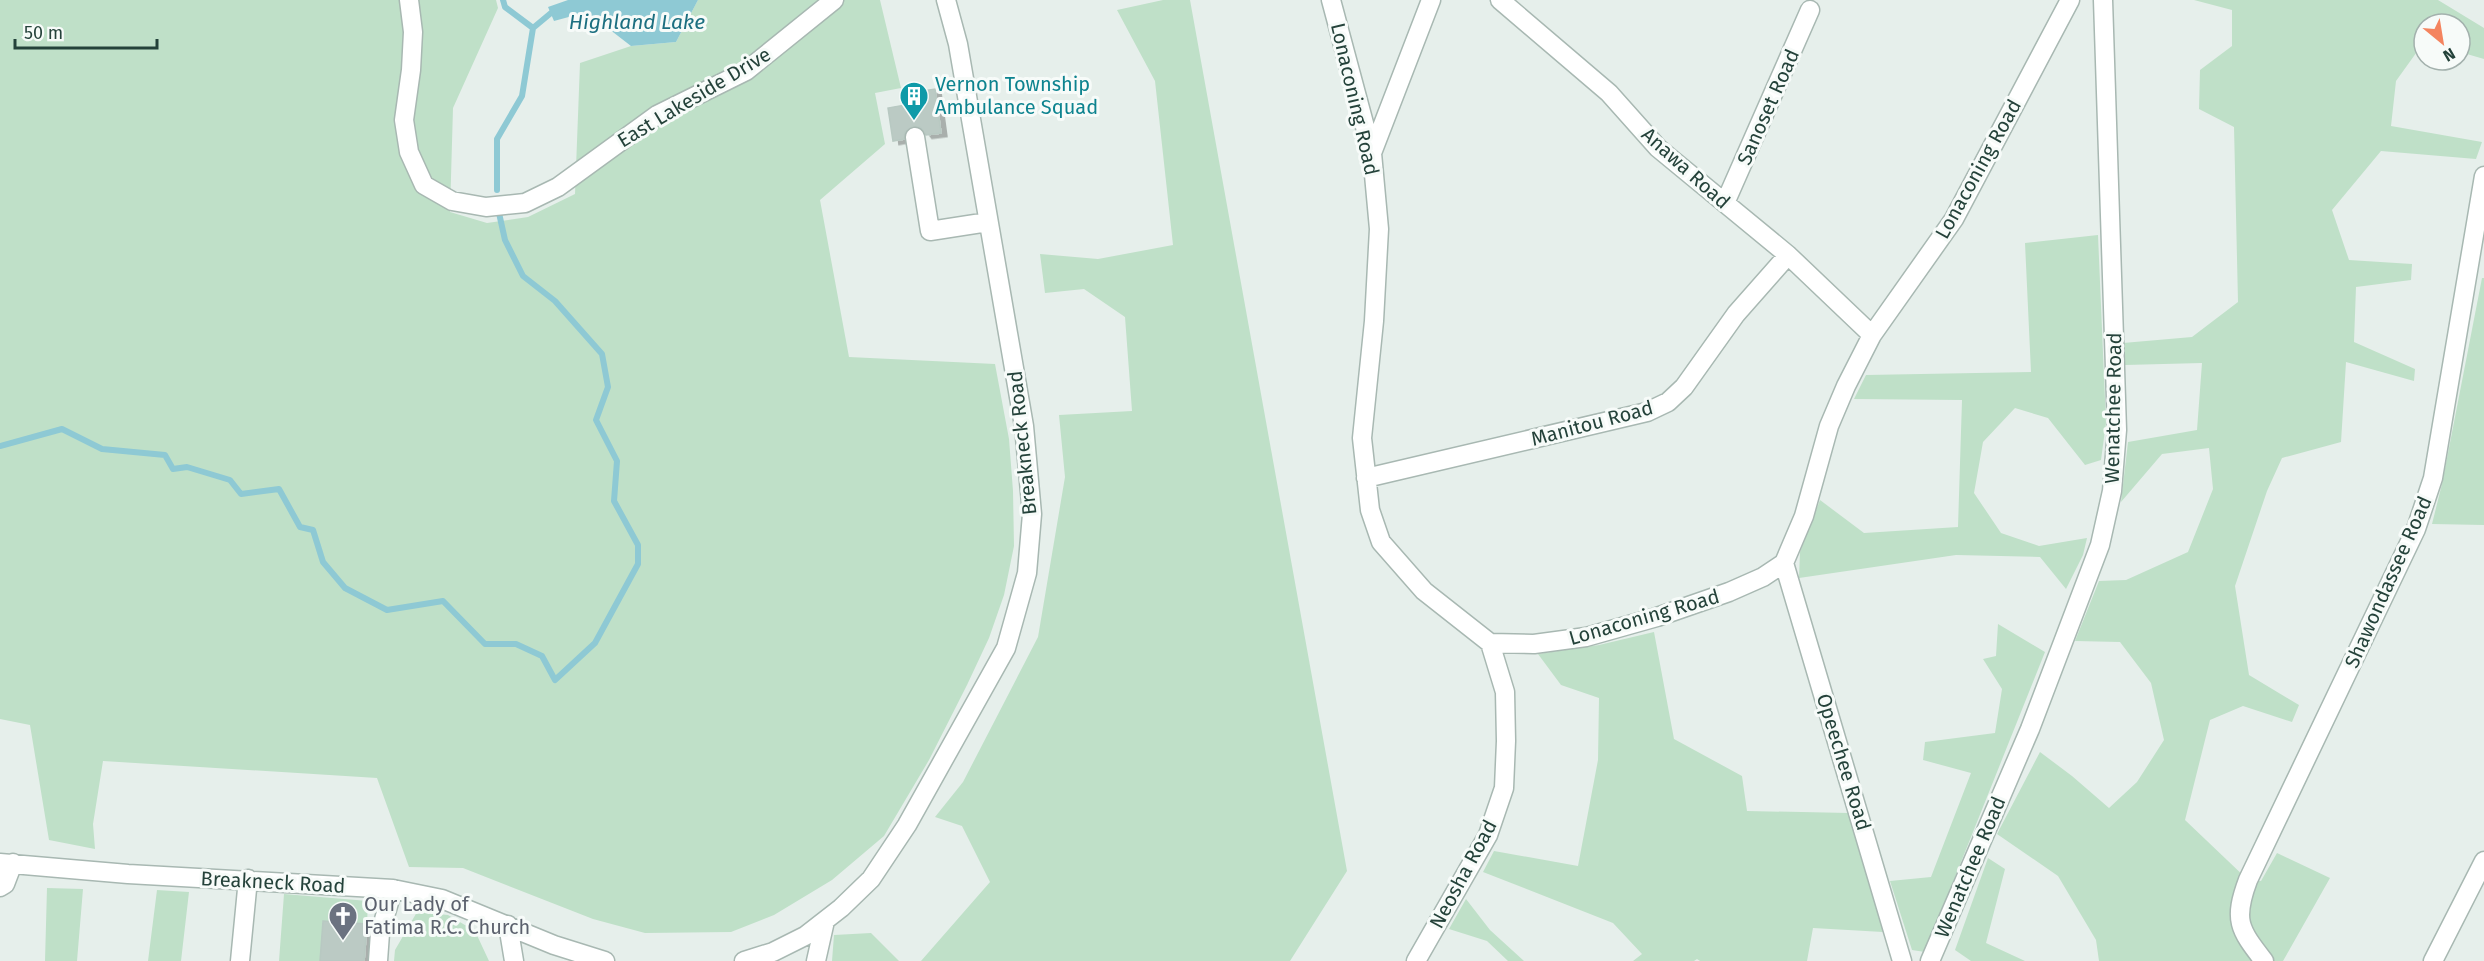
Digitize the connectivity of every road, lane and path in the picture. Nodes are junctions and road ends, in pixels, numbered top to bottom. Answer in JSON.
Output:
{"nodes":[{"id":1,"x":409,"y":0,"type":"edge"},
{"id":2,"x":834,"y":0,"type":"edge"},
{"id":3,"x":946,"y":0,"type":"edge"},
{"id":4,"x":1331,"y":0,"type":"edge"},
{"id":5,"x":1431,"y":0,"type":"edge"},
{"id":6,"x":1500,"y":0,"type":"edge"},
{"id":7,"x":2070,"y":0,"type":"edge"},
{"id":8,"x":2103,"y":0,"type":"edge"},
{"id":9,"x":1810,"y":10,"type":"dead end"},
{"id":10,"x":915,"y":137,"type":"dead end"},
{"id":11,"x":1372,"y":153,"type":"junction"},
{"id":12,"x":2484,"y":176,"type":"edge"},
{"id":13,"x":1725,"y":203,"type":"junction"},
{"id":14,"x":988,"y":222,"type":"junction"},
{"id":15,"x":1788,"y":255,"type":"junction"},
{"id":16,"x":1872,"y":335,"type":"junction"},
{"id":17,"x":1366,"y":478,"type":"junction"},
{"id":18,"x":1784,"y":563,"type":"junction"},
{"id":19,"x":1490,"y":643,"type":"junction"},
{"id":20,"x":2484,"y":861,"type":"edge"},
{"id":21,"x":7,"y":863,"type":"edge"},
{"id":22,"x":248,"y":879,"type":"junction"},
{"id":23,"x":0,"y":887,"type":"edge"},
{"id":24,"x":393,"y":889,"type":"junction"},
{"id":25,"x":825,"y":921,"type":"junction"},
{"id":26,"x":508,"y":925,"type":"junction"},
{"id":27,"x":240,"y":961,"type":"edge"},
{"id":28,"x":378,"y":961,"type":"edge"},
{"id":29,"x":514,"y":961,"type":"edge"},
{"id":30,"x":605,"y":961,"type":"edge"},
{"id":31,"x":744,"y":961,"type":"edge"},
{"id":32,"x":816,"y":961,"type":"edge"},
{"id":33,"x":1416,"y":961,"type":"edge"},
{"id":34,"x":1902,"y":961,"type":"edge"},
{"id":35,"x":1930,"y":961,"type":"edge"},
{"id":36,"x":2264,"y":961,"type":"edge"},
{"id":37,"x":2433,"y":961,"type":"edge"}],
"edges":[{"from":1,"to":2,"type":"street","name":"East Lakeside Drive"},
{"from":3,"to":14,"type":"street","name":"Breakneck Road"},
{"from":4,"to":11,"type":"street","name":"Lonaconing Road"},
{"from":5,"to":11,"type":"street"},
{"from":6,"to":13,"type":"street","name":"Anawa Road"},
{"from":7,"to":16,"type":"street","name":"Lonaconing Road"},
{"from":8,"to":35,"type":"street","name":"Wenatchee Road"},
{"from":9,"to":13,"type":"street","name":"Sanoset Road"},
{"from":10,"to":14,"type":"street"},
{"from":11,"to":17,"type":"street","name":"Lonaconing Road"},
{"from":12,"to":36,"type":"street","name":"Shawondassee Road"},
{"from":13,"to":15,"type":"street","name":"Anawa Road"},
{"from":14,"to":25,"type":"street","name":"Breakneck Road"},
{"from":15,"to":16,"type":"street","name":"Anawa Road"},
{"from":15,"to":17,"type":"street","name":"Manitou Road"},
{"from":16,"to":18,"type":"street","name":"Lonaconing Road"},
{"from":17,"to":19,"type":"street","name":"Lonaconing Road"},
{"from":18,"to":19,"type":"street","name":"Lonaconing Road"},
{"from":18,"to":34,"type":"street","name":"Opeechee Road"},
{"from":19,"to":33,"type":"street","name":"Neosha Road"},
{"from":20,"to":37,"type":"street"},
{"from":21,"to":22,"type":"street","name":"Breakneck Road"},
{"from":21,"to":23,"type":"street"},
{"from":22,"to":24,"type":"street","name":"Breakneck Road"},
{"from":22,"to":27,"type":"street"},
{"from":24,"to":26,"type":"street","name":"Breakneck Road"},
{"from":24,"to":28,"type":"street"},
{"from":25,"to":31,"type":"street","name":"Breakneck Road"},
{"from":25,"to":32,"type":"street"},
{"from":26,"to":29,"type":"street"},
{"from":26,"to":30,"type":"street","name":"Breakneck Road"}]}
